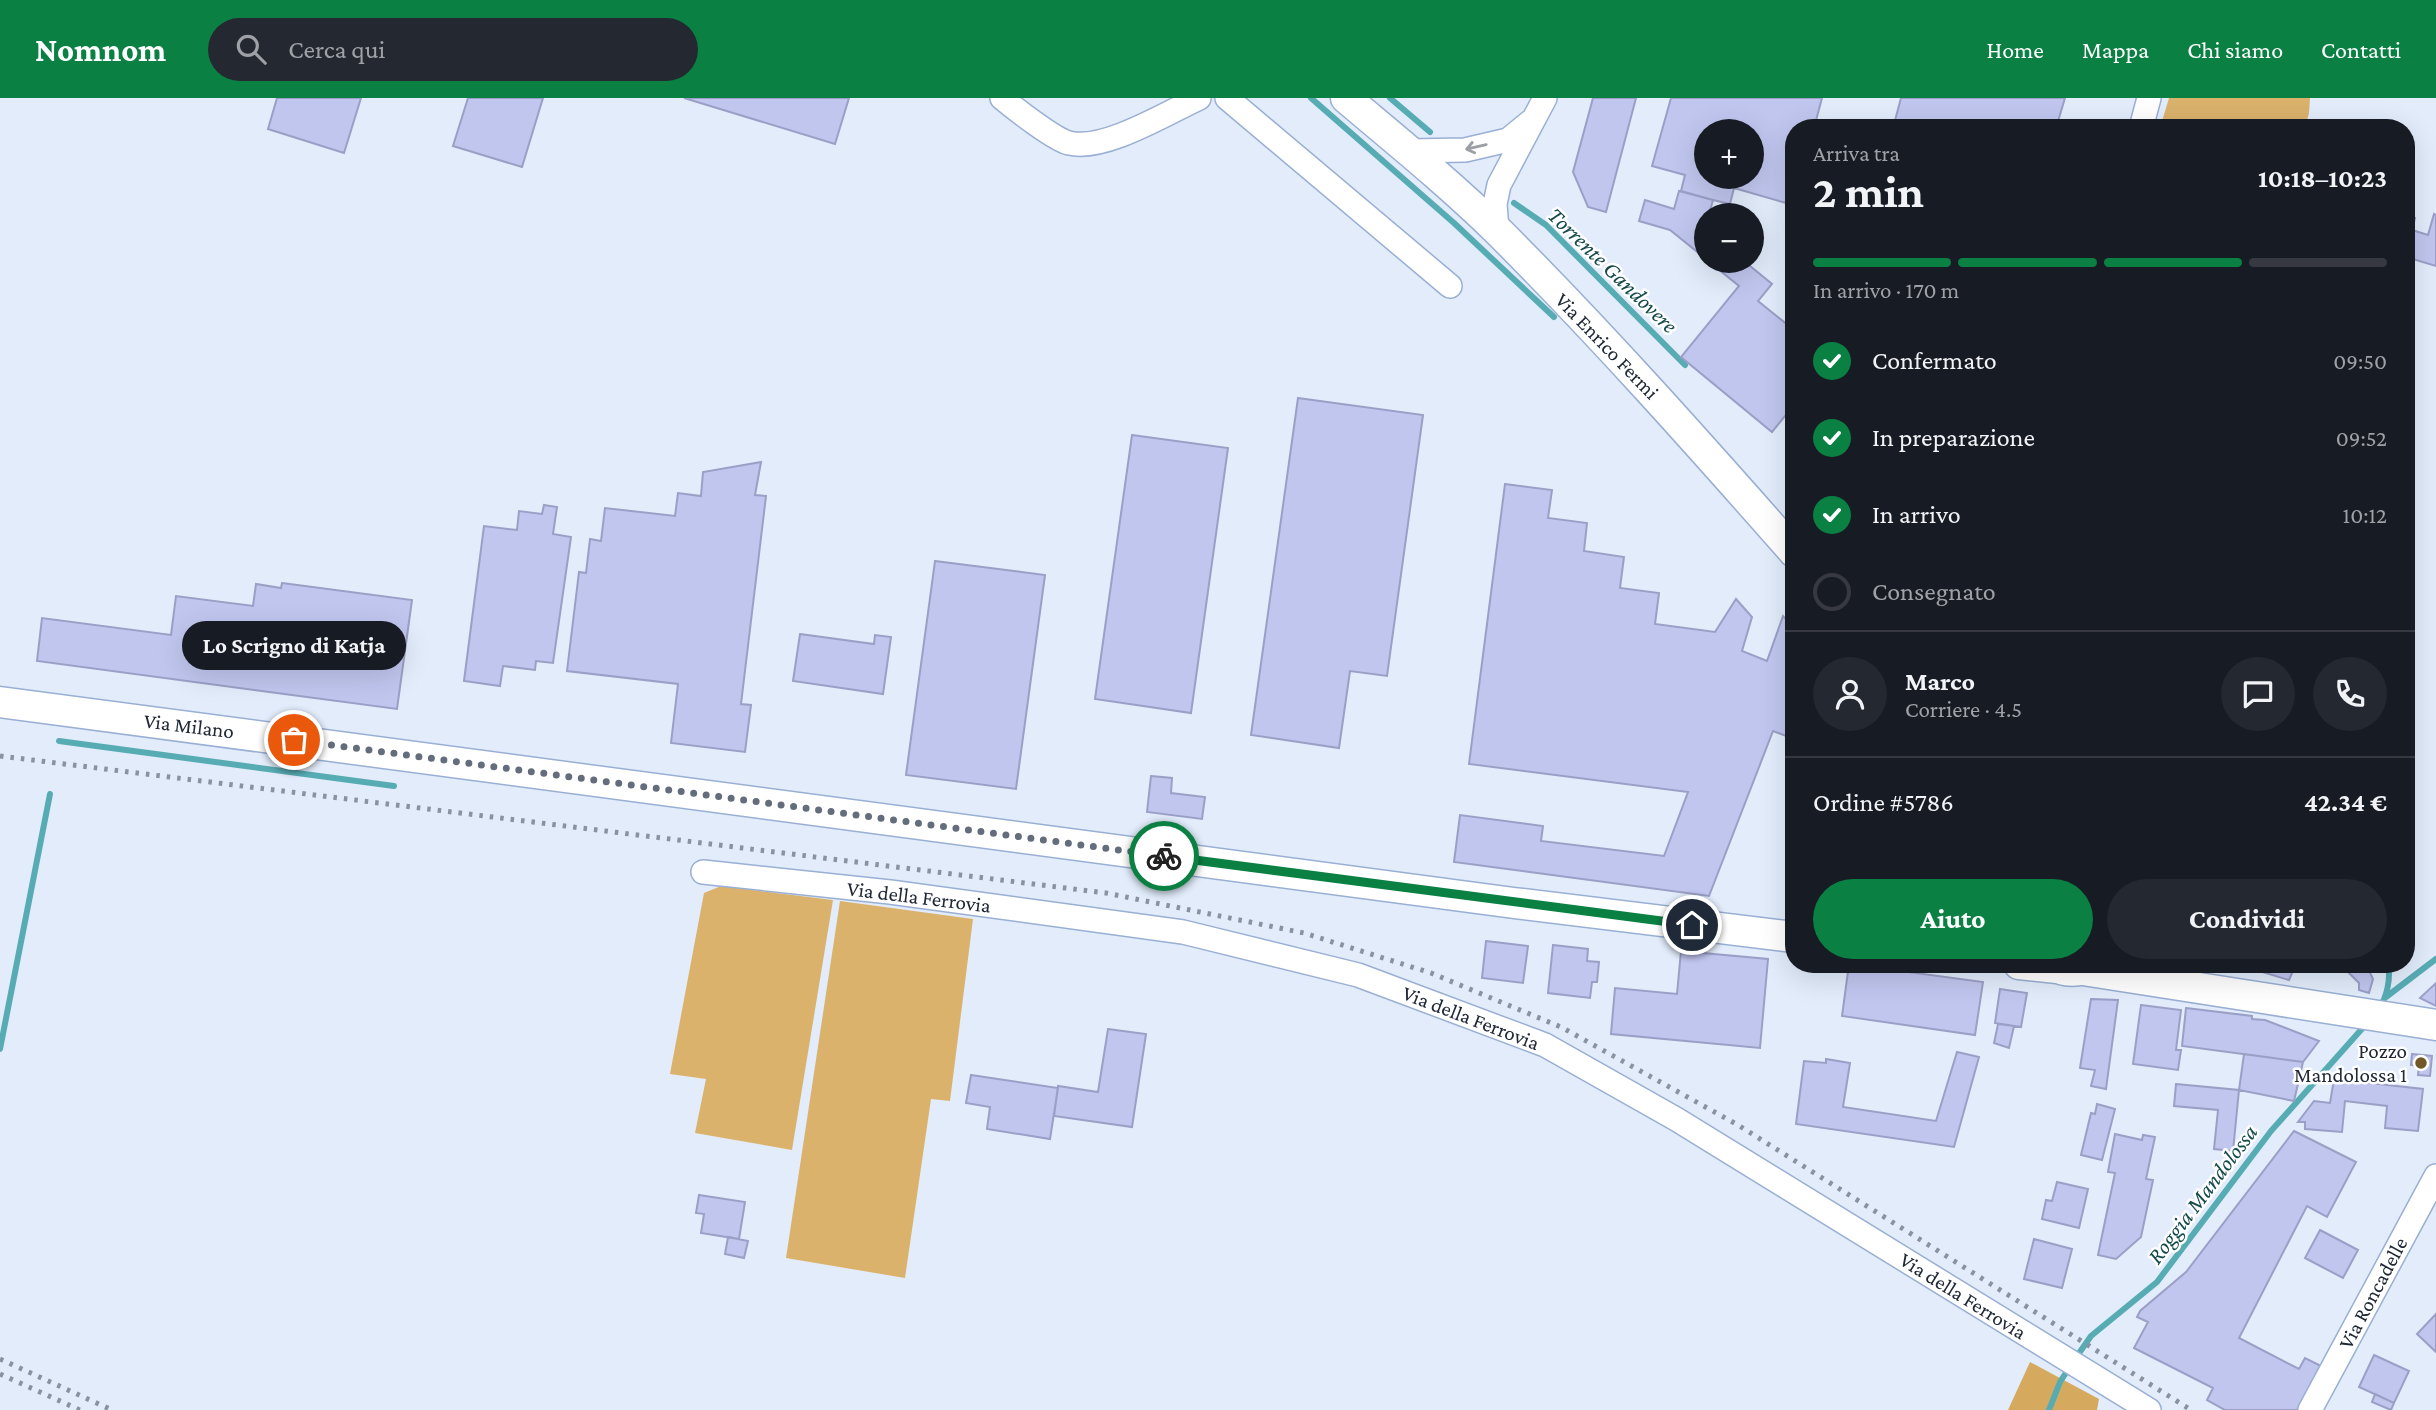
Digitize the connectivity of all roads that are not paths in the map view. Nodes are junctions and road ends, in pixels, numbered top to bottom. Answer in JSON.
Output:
{"nodes":[{"id":1,"x":1199,"y":98,"type":"edge"},
{"id":2,"x":1227,"y":98,"type":"edge"},
{"id":3,"x":1346,"y":98,"type":"edge"},
{"id":4,"x":2149,"y":98,"type":"edge"},
{"id":5,"x":1016,"y":103,"type":"edge"},
{"id":6,"x":1540,"y":108,"type":"edge"},
{"id":7,"x":2143,"y":119,"type":"edge"},
{"id":8,"x":1409,"y":150,"type":"junction"},
{"id":9,"x":1497,"y":230,"type":"junction"},
{"id":10,"x":1450,"y":286,"type":"dead end"},
{"id":11,"x":1785,"y":542,"type":"edge"},
{"id":12,"x":0,"y":702,"type":"edge"},
{"id":13,"x":703,"y":872,"type":"dead end"},
{"id":14,"x":1785,"y":936,"type":"edge"},
{"id":15,"x":2108,"y":973,"type":"edge"},
{"id":16,"x":2202,"y":973,"type":"edge"},
{"id":17,"x":2263,"y":999,"type":"junction"},
{"id":18,"x":2399,"y":1020,"type":"junction"},
{"id":19,"x":2436,"y":1025,"type":"edge"},
{"id":20,"x":2436,"y":1040,"type":"edge"},
{"id":21,"x":2435,"y":1182,"type":"edge"},
{"id":22,"x":2149,"y":1410,"type":"edge"},
{"id":23,"x":2310,"y":1410,"type":"edge"}],
"edges":[{"from":1,"to":5,"type":"street"},
{"from":2,"to":10,"type":"street"},
{"from":3,"to":8,"type":"main road","name":"Via Enrico Fermi"},
{"from":4,"to":7,"type":"street"},
{"from":6,"to":8,"type":"street","one_way":true},
{"from":6,"to":9,"type":"street"},
{"from":8,"to":9,"type":"main road","name":"Via Enrico Fermi"},
{"from":9,"to":11,"type":"main road","name":"Via Enrico Fermi"},
{"from":12,"to":14,"type":"main road","name":"Via Milano"},
{"from":13,"to":22,"type":"street","name":"Via della Ferrovia"},
{"from":15,"to":17,"type":"main road"},
{"from":16,"to":17,"type":"main road"},
{"from":17,"to":18,"type":"main road"},
{"from":18,"to":19,"type":"main road"},
{"from":18,"to":20,"type":"street"},
{"from":21,"to":23,"type":"street","name":"Via Roncadelle"}]}
